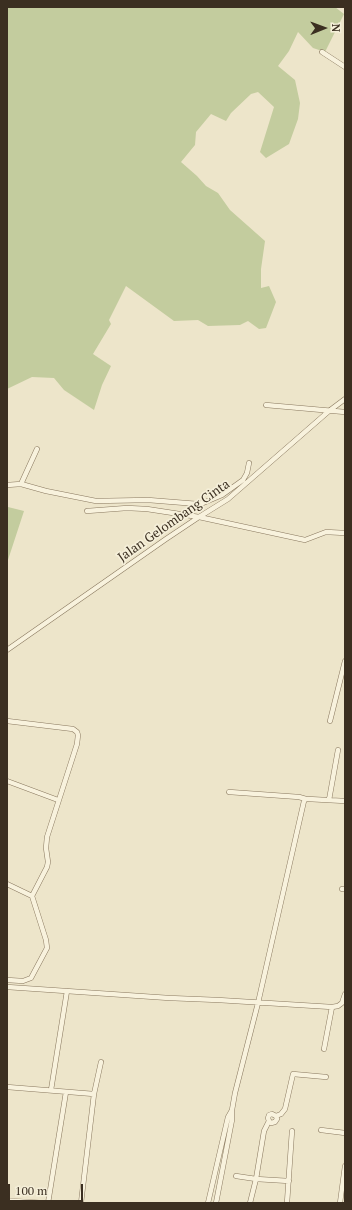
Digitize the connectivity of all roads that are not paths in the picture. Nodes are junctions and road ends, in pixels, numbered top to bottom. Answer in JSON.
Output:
{"nodes":[{"id":1,"x":322,"y":52,"type":"dead end"},
{"id":2,"x":345,"y":67,"type":"edge"},
{"id":3,"x":345,"y":399,"type":"edge"},
{"id":4,"x":266,"y":405,"type":"dead end"},
{"id":5,"x":329,"y":411,"type":"junction"},
{"id":6,"x":345,"y":412,"type":"edge"},
{"id":7,"x":36,"y":449,"type":"dead end"},
{"id":8,"x":249,"y":463,"type":"dead end"},
{"id":9,"x":21,"y":484,"type":"junction"},
{"id":10,"x":7,"y":485,"type":"edge"},
{"id":11,"x":87,"y":511,"type":"dead end"},
{"id":12,"x":199,"y":517,"type":"junction"},
{"id":13,"x":345,"y":533,"type":"edge"},
{"id":14,"x":7,"y":650,"type":"edge"},
{"id":15,"x":345,"y":661,"type":"edge"},
{"id":16,"x":7,"y":721,"type":"edge"},
{"id":17,"x":330,"y":721,"type":"dead end"},
{"id":18,"x":338,"y":750,"type":"dead end"},
{"id":19,"x":7,"y":781,"type":"edge"},
{"id":20,"x":229,"y":792,"type":"dead end"},
{"id":21,"x":307,"y":799,"type":"junction"},
{"id":22,"x":58,"y":800,"type":"junction"},
{"id":23,"x":328,"y":800,"type":"junction"},
{"id":24,"x":345,"y":801,"type":"edge"},
{"id":25,"x":7,"y":884,"type":"edge"},
{"id":26,"x":32,"y":896,"type":"junction"},
{"id":27,"x":7,"y":980,"type":"edge"},
{"id":28,"x":7,"y":987,"type":"edge"},
{"id":29,"x":67,"y":991,"type":"junction"},
{"id":30,"x":345,"y":994,"type":"edge"},
{"id":31,"x":258,"y":1003,"type":"junction"},
{"id":32,"x":332,"y":1007,"type":"junction"},
{"id":33,"x":324,"y":1049,"type":"dead end"},
{"id":34,"x":101,"y":1062,"type":"dead end"},
{"id":35,"x":326,"y":1077,"type":"dead end"},
{"id":36,"x":7,"y":1087,"type":"edge"},
{"id":37,"x":51,"y":1090,"type":"junction"},
{"id":38,"x":66,"y":1092,"type":"junction"},
{"id":39,"x":94,"y":1094,"type":"junction"},
{"id":40,"x":232,"y":1110,"type":"junction"},
{"id":41,"x":321,"y":1130,"type":"dead end"},
{"id":42,"x":292,"y":1131,"type":"dead end"},
{"id":43,"x":345,"y":1133,"type":"edge"},
{"id":44,"x":345,"y":1166,"type":"edge"},
{"id":45,"x":236,"y":1176,"type":"dead end"},
{"id":46,"x":256,"y":1179,"type":"junction"},
{"id":47,"x":289,"y":1181,"type":"junction"},
{"id":48,"x":252,"y":1196,"type":"junction"},
{"id":49,"x":7,"y":1201,"type":"edge"},
{"id":50,"x":19,"y":1202,"type":"edge"},
{"id":51,"x":39,"y":1203,"type":"edge"},
{"id":52,"x":48,"y":1203,"type":"edge"},
{"id":53,"x":81,"y":1203,"type":"edge"},
{"id":54,"x":208,"y":1203,"type":"edge"},
{"id":55,"x":216,"y":1203,"type":"edge"},
{"id":56,"x":250,"y":1203,"type":"edge"},
{"id":57,"x":253,"y":1203,"type":"edge"},
{"id":58,"x":287,"y":1203,"type":"edge"},
{"id":59,"x":340,"y":1203,"type":"edge"}],
"edges":[{"from":1,"to":2,"type":"street"},
{"from":3,"to":5,"type":"street","name":"Jalan Gelombang Cinta"},
{"from":4,"to":5,"type":"street"},
{"from":5,"to":6,"type":"street"},
{"from":5,"to":12,"type":"street","name":"Jalan Gelombang Cinta"},
{"from":7,"to":9,"type":"street"},
{"from":8,"to":9,"type":"street"},
{"from":9,"to":10,"type":"street"},
{"from":11,"to":12,"type":"street"},
{"from":12,"to":13,"type":"street"},
{"from":12,"to":14,"type":"street","name":"Jalan Gelombang Cinta"},
{"from":15,"to":17,"type":"street"},
{"from":16,"to":22,"type":"street"},
{"from":18,"to":23,"type":"street"},
{"from":19,"to":22,"type":"street"},
{"from":20,"to":21,"type":"street"},
{"from":21,"to":23,"type":"street"},
{"from":21,"to":31,"type":"street"},
{"from":22,"to":26,"type":"street"},
{"from":23,"to":24,"type":"street"},
{"from":25,"to":26,"type":"street"},
{"from":26,"to":27,"type":"street"},
{"from":28,"to":29,"type":"street"},
{"from":29,"to":31,"type":"street"},
{"from":29,"to":37,"type":"street"},
{"from":30,"to":32,"type":"street"},
{"from":31,"to":32,"type":"street"},
{"from":31,"to":40,"type":"street"},
{"from":32,"to":33,"type":"street"},
{"from":34,"to":39,"type":"street"},
{"from":35,"to":46,"type":"street"},
{"from":36,"to":37,"type":"street"},
{"from":37,"to":38,"type":"street"},
{"from":38,"to":39,"type":"street"},
{"from":38,"to":52,"type":"street"},
{"from":39,"to":53,"type":"street"},
{"from":40,"to":54,"type":"street"},
{"from":40,"to":55,"type":"street"},
{"from":41,"to":43,"type":"street"},
{"from":42,"to":47,"type":"street"},
{"from":44,"to":59,"type":"street"},
{"from":45,"to":46,"type":"street"},
{"from":46,"to":47,"type":"street"},
{"from":46,"to":48,"type":"street"},
{"from":47,"to":58,"type":"street"},
{"from":48,"to":56,"type":"street"},
{"from":48,"to":57,"type":"street"},
{"from":49,"to":50,"type":"street"},
{"from":50,"to":51,"type":"street"}]}
